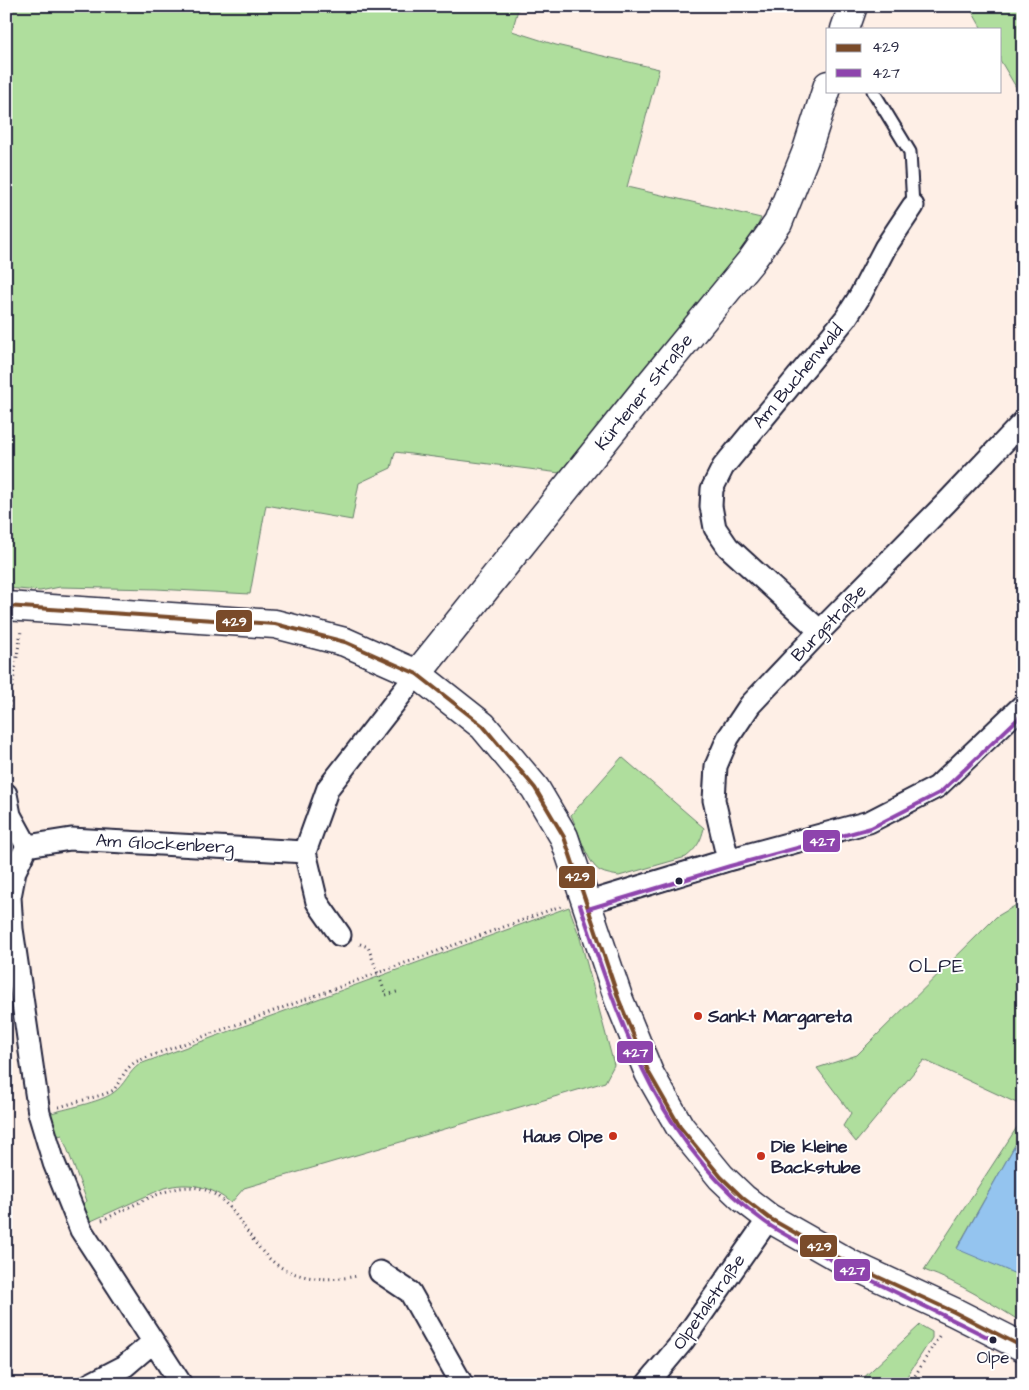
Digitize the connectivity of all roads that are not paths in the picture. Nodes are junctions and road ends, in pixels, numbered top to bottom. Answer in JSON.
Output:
{"nodes":[{"id":1,"x":854,"y":6,"type":"edge"},
{"id":2,"x":845,"y":28,"type":"edge"},
{"id":3,"x":826,"y":91,"type":"edge"},
{"id":4,"x":875,"y":92,"type":"edge"},
{"id":5,"x":912,"y":206,"type":"joint"},
{"id":6,"x":1023,"y":422,"type":"edge"},
{"id":7,"x":16,"y":606,"type":"edge"},
{"id":8,"x":820,"y":631,"type":"junction"},
{"id":9,"x":417,"y":674,"type":"junction"},
{"id":10,"x":1023,"y":705,"type":"edge"},
{"id":11,"x":6,"y":794,"type":"edge"},
{"id":12,"x":27,"y":846,"type":"junction"},
{"id":13,"x":305,"y":852,"type":"junction"},
{"id":14,"x":728,"y":860,"type":"junction"},
{"id":15,"x":586,"y":903,"type":"junction"},
{"id":16,"x":9,"y":930,"type":"edge"},
{"id":17,"x":340,"y":935,"type":"road end"},
{"id":18,"x":769,"y":1218,"type":"junction"},
{"id":19,"x":380,"y":1272,"type":"road end"},
{"id":20,"x":153,"y":1342,"type":"junction"},
{"id":21,"x":1023,"y":1347,"type":"edge"},
{"id":22,"x":90,"y":1384,"type":"edge"},
{"id":23,"x":181,"y":1384,"type":"edge"},
{"id":24,"x":462,"y":1384,"type":"edge"},
{"id":25,"x":647,"y":1384,"type":"edge"}],
"edges":[{"from":1,"to":2,"type":"street"},
{"from":3,"to":9,"type":"street","name":"Kürtener Straße"},
{"from":4,"to":5,"type":"lane","name":"Am Buchenwald"},
{"from":5,"to":8,"type":"street","name":"Am Buchenwald"},
{"from":6,"to":8,"type":"street","name":"Burgstraße"},
{"from":7,"to":9,"type":"street"},
{"from":8,"to":14,"type":"street","name":"Burgstraße"},
{"from":9,"to":13,"type":"street"},
{"from":9,"to":15,"type":"street"},
{"from":10,"to":14,"type":"street"},
{"from":11,"to":12,"type":"street"},
{"from":12,"to":13,"type":"street","name":"Am Glockenberg"},
{"from":12,"to":16,"type":"street"},
{"from":13,"to":17,"type":"street"},
{"from":14,"to":15,"type":"street"},
{"from":15,"to":18,"type":"street"},
{"from":16,"to":20,"type":"street"},
{"from":18,"to":21,"type":"street"},
{"from":18,"to":25,"type":"street","name":"Olpetalstraße"},
{"from":19,"to":24,"type":"street"},
{"from":20,"to":22,"type":"street"},
{"from":20,"to":23,"type":"street"}]}
